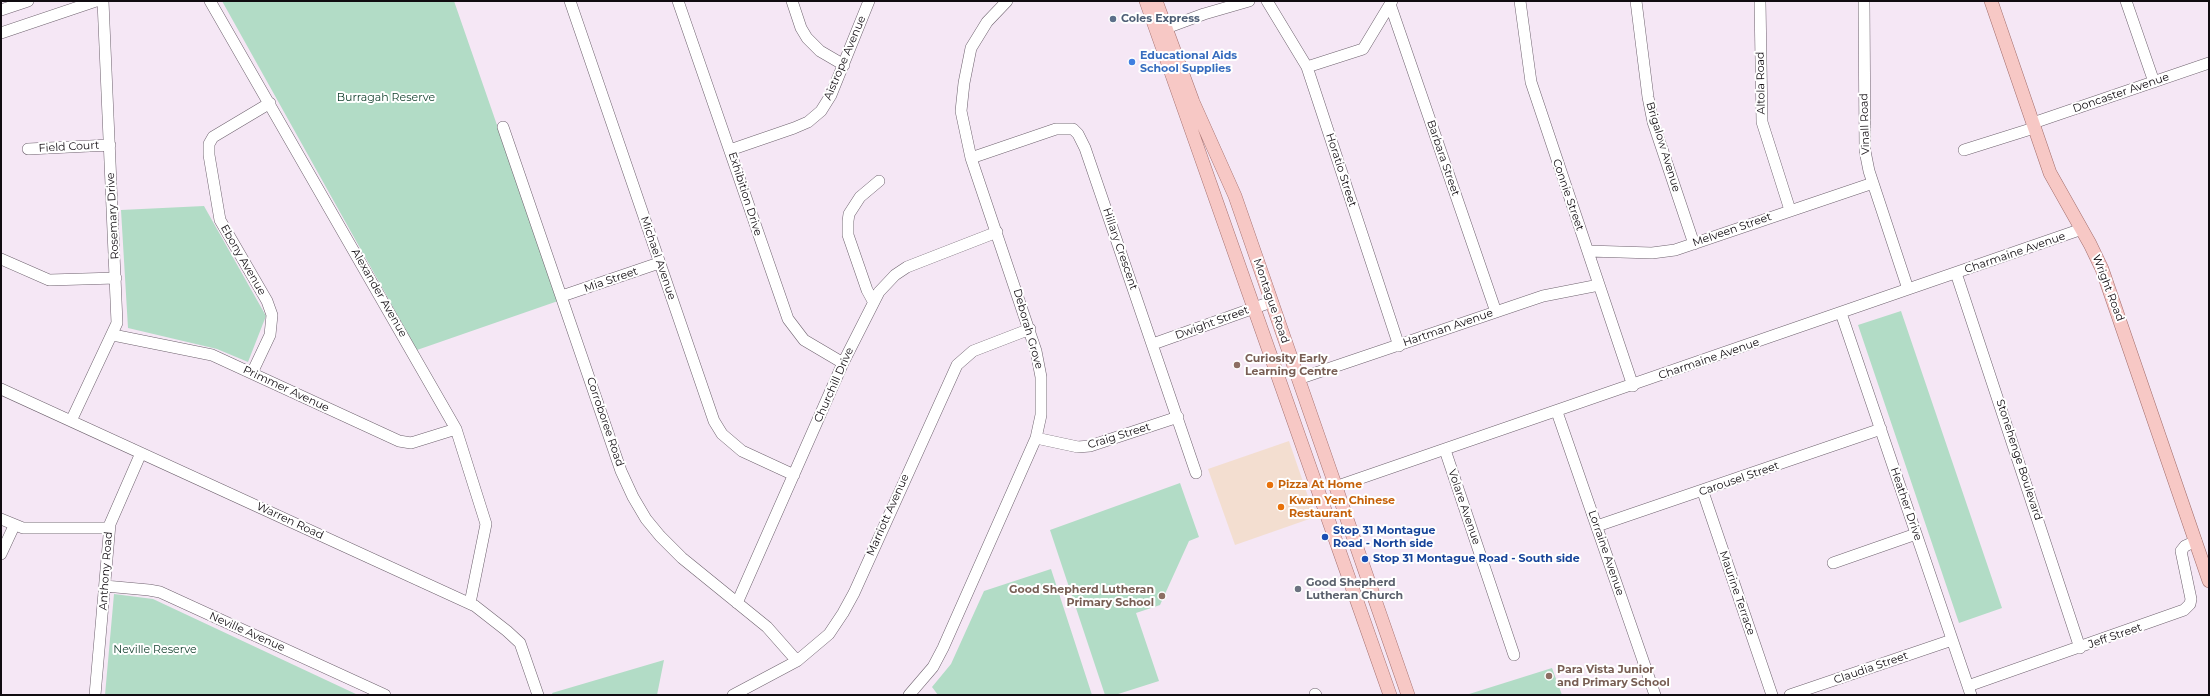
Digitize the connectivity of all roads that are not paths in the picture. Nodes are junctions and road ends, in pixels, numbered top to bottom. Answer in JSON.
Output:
{"nodes":[{"id":1,"x":28,"y":1,"type":"edge"},
{"id":2,"x":96,"y":1,"type":"edge"},
{"id":3,"x":103,"y":1,"type":"edge"},
{"id":4,"x":210,"y":1,"type":"edge"},
{"id":5,"x":570,"y":1,"type":"edge"},
{"id":6,"x":678,"y":1,"type":"edge"},
{"id":7,"x":792,"y":1,"type":"edge"},
{"id":8,"x":868,"y":1,"type":"edge"},
{"id":9,"x":1007,"y":1,"type":"edge"},
{"id":10,"x":1146,"y":1,"type":"edge"},
{"id":11,"x":1156,"y":1,"type":"edge"},
{"id":12,"x":1249,"y":1,"type":"edge"},
{"id":13,"x":1267,"y":1,"type":"edge"},
{"id":14,"x":1520,"y":1,"type":"edge"},
{"id":15,"x":1636,"y":1,"type":"edge"},
{"id":16,"x":1760,"y":1,"type":"edge"},
{"id":17,"x":1864,"y":1,"type":"edge"},
{"id":18,"x":1990,"y":1,"type":"edge"},
{"id":19,"x":2126,"y":1,"type":"edge"},
{"id":20,"x":1391,"y":2,"type":"edge"},
{"id":21,"x":1,"y":10,"type":"edge"},
{"id":22,"x":1161,"y":29,"type":"junction"},
{"id":23,"x":1,"y":33,"type":"edge"},
{"id":24,"x":2209,"y":63,"type":"edge"},
{"id":25,"x":844,"y":65,"type":"junction"},
{"id":26,"x":1307,"y":66,"type":"junction"},
{"id":27,"x":2154,"y":82,"type":"junction"},
{"id":28,"x":270,"y":103,"type":"junction"},
{"id":29,"x":502,"y":126,"type":"dead end"},
{"id":30,"x":2033,"y":126,"type":"junction"},
{"id":31,"x":110,"y":144,"type":"junction"},
{"id":32,"x":28,"y":149,"type":"dead end"},
{"id":33,"x":730,"y":150,"type":"junction"},
{"id":34,"x":1964,"y":150,"type":"dead end"},
{"id":35,"x":971,"y":158,"type":"junction"},
{"id":36,"x":879,"y":181,"type":"dead end"},
{"id":37,"x":1873,"y":183,"type":"junction"},
{"id":38,"x":1790,"y":210,"type":"junction"},
{"id":39,"x":2082,"y":229,"type":"junction"},
{"id":40,"x":997,"y":232,"type":"junction"},
{"id":41,"x":1694,"y":244,"type":"junction"},
{"id":42,"x":1588,"y":252,"type":"junction"},
{"id":43,"x":1,"y":259,"type":"edge"},
{"id":44,"x":659,"y":263,"type":"junction"},
{"id":45,"x":1956,"y":273,"type":"junction"},
{"id":46,"x":116,"y":278,"type":"junction"},
{"id":47,"x":1599,"y":285,"type":"junction"},
{"id":48,"x":1908,"y":289,"type":"junction"},
{"id":49,"x":562,"y":296,"type":"junction"},
{"id":50,"x":873,"y":301,"type":"junction"},
{"id":51,"x":1271,"y":302,"type":"junction"},
{"id":52,"x":1255,"y":307,"type":"junction"},
{"id":53,"x":1496,"y":312,"type":"junction"},
{"id":54,"x":1841,"y":313,"type":"junction"},
{"id":55,"x":1030,"y":329,"type":"junction"},
{"id":56,"x":113,"y":335,"type":"junction"},
{"id":57,"x":1153,"y":344,"type":"junction"},
{"id":58,"x":1399,"y":346,"type":"junction"},
{"id":59,"x":843,"y":363,"type":"junction"},
{"id":60,"x":252,"y":373,"type":"junction"},
{"id":61,"x":1298,"y":379,"type":"junction"},
{"id":62,"x":1633,"y":386,"type":"junction"},
{"id":63,"x":1,"y":389,"type":"edge"},
{"id":64,"x":1557,"y":412,"type":"junction"},
{"id":65,"x":1178,"y":417,"type":"junction"},
{"id":66,"x":71,"y":421,"type":"junction"},
{"id":67,"x":456,"y":429,"type":"junction"},
{"id":68,"x":1881,"y":430,"type":"junction"},
{"id":69,"x":1036,"y":438,"type":"junction"},
{"id":70,"x":1445,"y":450,"type":"junction"},
{"id":71,"x":141,"y":453,"type":"junction"},
{"id":72,"x":1196,"y":473,"type":"dead end"},
{"id":73,"x":794,"y":475,"type":"junction"},
{"id":74,"x":1335,"y":488,"type":"junction"},
{"id":75,"x":1703,"y":492,"type":"junction"},
{"id":76,"x":1320,"y":493,"type":"junction"},
{"id":77,"x":1,"y":519,"type":"edge"},
{"id":78,"x":14,"y":526,"type":"junction"},
{"id":79,"x":1597,"y":526,"type":"junction"},
{"id":80,"x":109,"y":528,"type":"junction"},
{"id":81,"x":1916,"y":534,"type":"junction"},
{"id":82,"x":2196,"y":541,"type":"junction"},
{"id":83,"x":1,"y":554,"type":"edge"},
{"id":84,"x":1834,"y":563,"type":"dead end"},
{"id":85,"x":2209,"y":581,"type":"edge"},
{"id":86,"x":105,"y":586,"type":"junction"},
{"id":87,"x":470,"y":603,"type":"junction"},
{"id":88,"x":737,"y":603,"type":"junction"},
{"id":89,"x":1952,"y":640,"type":"junction"},
{"id":90,"x":2080,"y":648,"type":"junction"},
{"id":91,"x":1514,"y":655,"type":"dead end"},
{"id":92,"x":797,"y":661,"type":"junction"},
{"id":93,"x":1969,"y":691,"type":"edge"},
{"id":94,"x":95,"y":695,"type":"edge"},
{"id":95,"x":385,"y":695,"type":"edge"},
{"id":96,"x":538,"y":695,"type":"edge"},
{"id":97,"x":732,"y":695,"type":"edge"},
{"id":98,"x":909,"y":695,"type":"edge"},
{"id":99,"x":1390,"y":695,"type":"edge"},
{"id":100,"x":1408,"y":695,"type":"edge"},
{"id":101,"x":1655,"y":695,"type":"edge"},
{"id":102,"x":1772,"y":695,"type":"edge"},
{"id":103,"x":1790,"y":695,"type":"edge"}],
"edges":[{"from":1,"to":21,"type":"street"},
{"from":2,"to":23,"type":"street"},
{"from":3,"to":31,"type":"street","name":"Rosemary Drive"},
{"from":4,"to":28,"type":"street","name":"Alexander Avenue"},
{"from":5,"to":44,"type":"street","name":"Michael Avenue"},
{"from":6,"to":33,"type":"street","name":"Exhibition Drive"},
{"from":7,"to":25,"type":"street"},
{"from":8,"to":25,"type":"street","name":"Aistrope Avenue"},
{"from":9,"to":35,"type":"street","name":"Deborah Grove"},
{"from":10,"to":22,"type":"main road","name":"Montague Road"},
{"from":11,"to":22,"type":"main road","name":"Montague Road"},
{"from":12,"to":22,"type":"street"},
{"from":13,"to":26,"type":"street","name":"Horatio Street"},
{"from":14,"to":42,"type":"street","name":"Connie Street"},
{"from":15,"to":41,"type":"street","name":"Brigalow Avenue"},
{"from":16,"to":38,"type":"street","name":"Altola Road"},
{"from":17,"to":37,"type":"street","name":"Vinall Road"},
{"from":18,"to":30,"type":"main road","name":"Wright Road"},
{"from":19,"to":27,"type":"street"},
{"from":20,"to":26,"type":"street"},
{"from":20,"to":53,"type":"street","name":"Barbara Street"},
{"from":22,"to":51,"type":"main road","name":"Montague Road"},
{"from":22,"to":52,"type":"main road","name":"Montague Road"},
{"from":24,"to":27,"type":"street","name":"Doncaster Avenue"},
{"from":25,"to":33,"type":"street","name":"Aistrope Avenue"},
{"from":26,"to":58,"type":"street","name":"Horatio Street"},
{"from":27,"to":30,"type":"street","name":"Doncaster Avenue"},
{"from":28,"to":60,"type":"street","name":"Ebony Avenue"},
{"from":28,"to":67,"type":"street","name":"Alexander Avenue"},
{"from":29,"to":49,"type":"street","name":"Corroboree Road"},
{"from":30,"to":34,"type":"street","name":"Doncaster Avenue"},
{"from":30,"to":39,"type":"main road","name":"Wright Road"},
{"from":31,"to":32,"type":"street","name":"Field Court"},
{"from":31,"to":46,"type":"street","name":"Rosemary Drive"},
{"from":33,"to":59,"type":"street","name":"Exhibition Drive"},
{"from":35,"to":40,"type":"street","name":"Deborah Grove"},
{"from":35,"to":57,"type":"street","name":"Hillary Crescent"},
{"from":36,"to":50,"type":"street"},
{"from":37,"to":38,"type":"street","name":"Melveen Street"},
{"from":37,"to":48,"type":"street","name":"Vinall Road"},
{"from":38,"to":41,"type":"street","name":"Melveen Street"},
{"from":39,"to":45,"type":"street","name":"Charmaine Avenue"},
{"from":39,"to":82,"type":"main road","name":"Wright Road"},
{"from":40,"to":50,"type":"street","name":"Churchill Drive"},
{"from":40,"to":55,"type":"street","name":"Deborah Grove"},
{"from":41,"to":42,"type":"street","name":"Melveen Street"},
{"from":42,"to":47,"type":"street","name":"Connie Street"},
{"from":43,"to":46,"type":"street"},
{"from":44,"to":49,"type":"street","name":"Mia Street"},
{"from":44,"to":73,"type":"street","name":"Michael Avenue"},
{"from":45,"to":48,"type":"street","name":"Charmaine Avenue"},
{"from":45,"to":90,"type":"street","name":"Stonehenge Boulevard"},
{"from":46,"to":56,"type":"street","name":"Rosemary Drive"},
{"from":47,"to":53,"type":"street","name":"Hartman Avenue"},
{"from":47,"to":62,"type":"street","name":"Connie Street"},
{"from":48,"to":54,"type":"street","name":"Charmaine Avenue"},
{"from":49,"to":88,"type":"street","name":"Corroboree Road"},
{"from":50,"to":59,"type":"street","name":"Churchill Drive"},
{"from":51,"to":52,"type":"street","name":"Dwight Street"},
{"from":51,"to":61,"type":"main road","name":"Montague Road"},
{"from":52,"to":57,"type":"street","name":"Dwight Street"},
{"from":52,"to":76,"type":"main road","name":"Montague Road"},
{"from":53,"to":58,"type":"street","name":"Hartman Avenue"},
{"from":54,"to":62,"type":"street","name":"Charmaine Avenue"},
{"from":54,"to":68,"type":"street","name":"Heather Drive"},
{"from":55,"to":69,"type":"street","name":"Deborah Grove"},
{"from":55,"to":92,"type":"street","name":"Marriott Avenue"},
{"from":56,"to":60,"type":"street","name":"Primmer Avenue"},
{"from":56,"to":66,"type":"street","name":"Rosemary Drive"},
{"from":57,"to":65,"type":"street","name":"Hillary Crescent"},
{"from":58,"to":61,"type":"street","name":"Hartman Avenue"},
{"from":59,"to":73,"type":"street","name":"Churchill Drive"},
{"from":60,"to":67,"type":"street","name":"Primmer Avenue"},
{"from":61,"to":74,"type":"main road","name":"Montague Road"},
{"from":62,"to":64,"type":"street","name":"Charmaine Avenue"},
{"from":63,"to":66,"type":"street","name":"Warren Road"},
{"from":64,"to":70,"type":"street","name":"Charmaine Avenue"},
{"from":64,"to":79,"type":"street","name":"Lorraine Avenue"},
{"from":65,"to":69,"type":"street","name":"Craig Street"},
{"from":65,"to":72,"type":"street","name":"Hillary Crescent"},
{"from":66,"to":71,"type":"street","name":"Warren Road"},
{"from":67,"to":87,"type":"street","name":"Alexander Avenue"},
{"from":68,"to":75,"type":"street","name":"Carousel Street"},
{"from":68,"to":81,"type":"street","name":"Heather Drive"},
{"from":69,"to":98,"type":"street","name":"Deborah Grove"},
{"from":70,"to":74,"type":"street","name":"Charmaine Avenue"},
{"from":70,"to":91,"type":"street","name":"Volare Avenue"},
{"from":71,"to":80,"type":"street","name":"Anthony Road"},
{"from":71,"to":87,"type":"street","name":"Warren Road"},
{"from":73,"to":88,"type":"street","name":"Churchill Drive"},
{"from":74,"to":76,"type":"main road"},
{"from":74,"to":100,"type":"main road","name":"Montague Road"},
{"from":75,"to":79,"type":"street","name":"Carousel Street"},
{"from":75,"to":102,"type":"street","name":"Maurine Terrace"},
{"from":76,"to":99,"type":"main road","name":"Montague Road"},
{"from":77,"to":78,"type":"street"},
{"from":78,"to":80,"type":"street"},
{"from":78,"to":83,"type":"street"},
{"from":79,"to":101,"type":"street","name":"Lorraine Avenue"},
{"from":80,"to":86,"type":"street","name":"Anthony Road"},
{"from":81,"to":84,"type":"street"},
{"from":81,"to":89,"type":"street","name":"Heather Drive"},
{"from":82,"to":85,"type":"main road","name":"Wright Road"},
{"from":82,"to":90,"type":"street","name":"Jeff Street"},
{"from":86,"to":94,"type":"street","name":"Anthony Road"},
{"from":86,"to":95,"type":"street","name":"Neville Avenue"},
{"from":87,"to":96,"type":"street","name":"Warren Road"},
{"from":88,"to":92,"type":"street","name":"Corroboree Road"},
{"from":89,"to":93,"type":"street","name":"Heather Drive"},
{"from":89,"to":103,"type":"street","name":"Claudia Street"},
{"from":90,"to":93,"type":"street","name":"Jeff Street"},
{"from":92,"to":97,"type":"street","name":"Marriott Avenue"}]}
